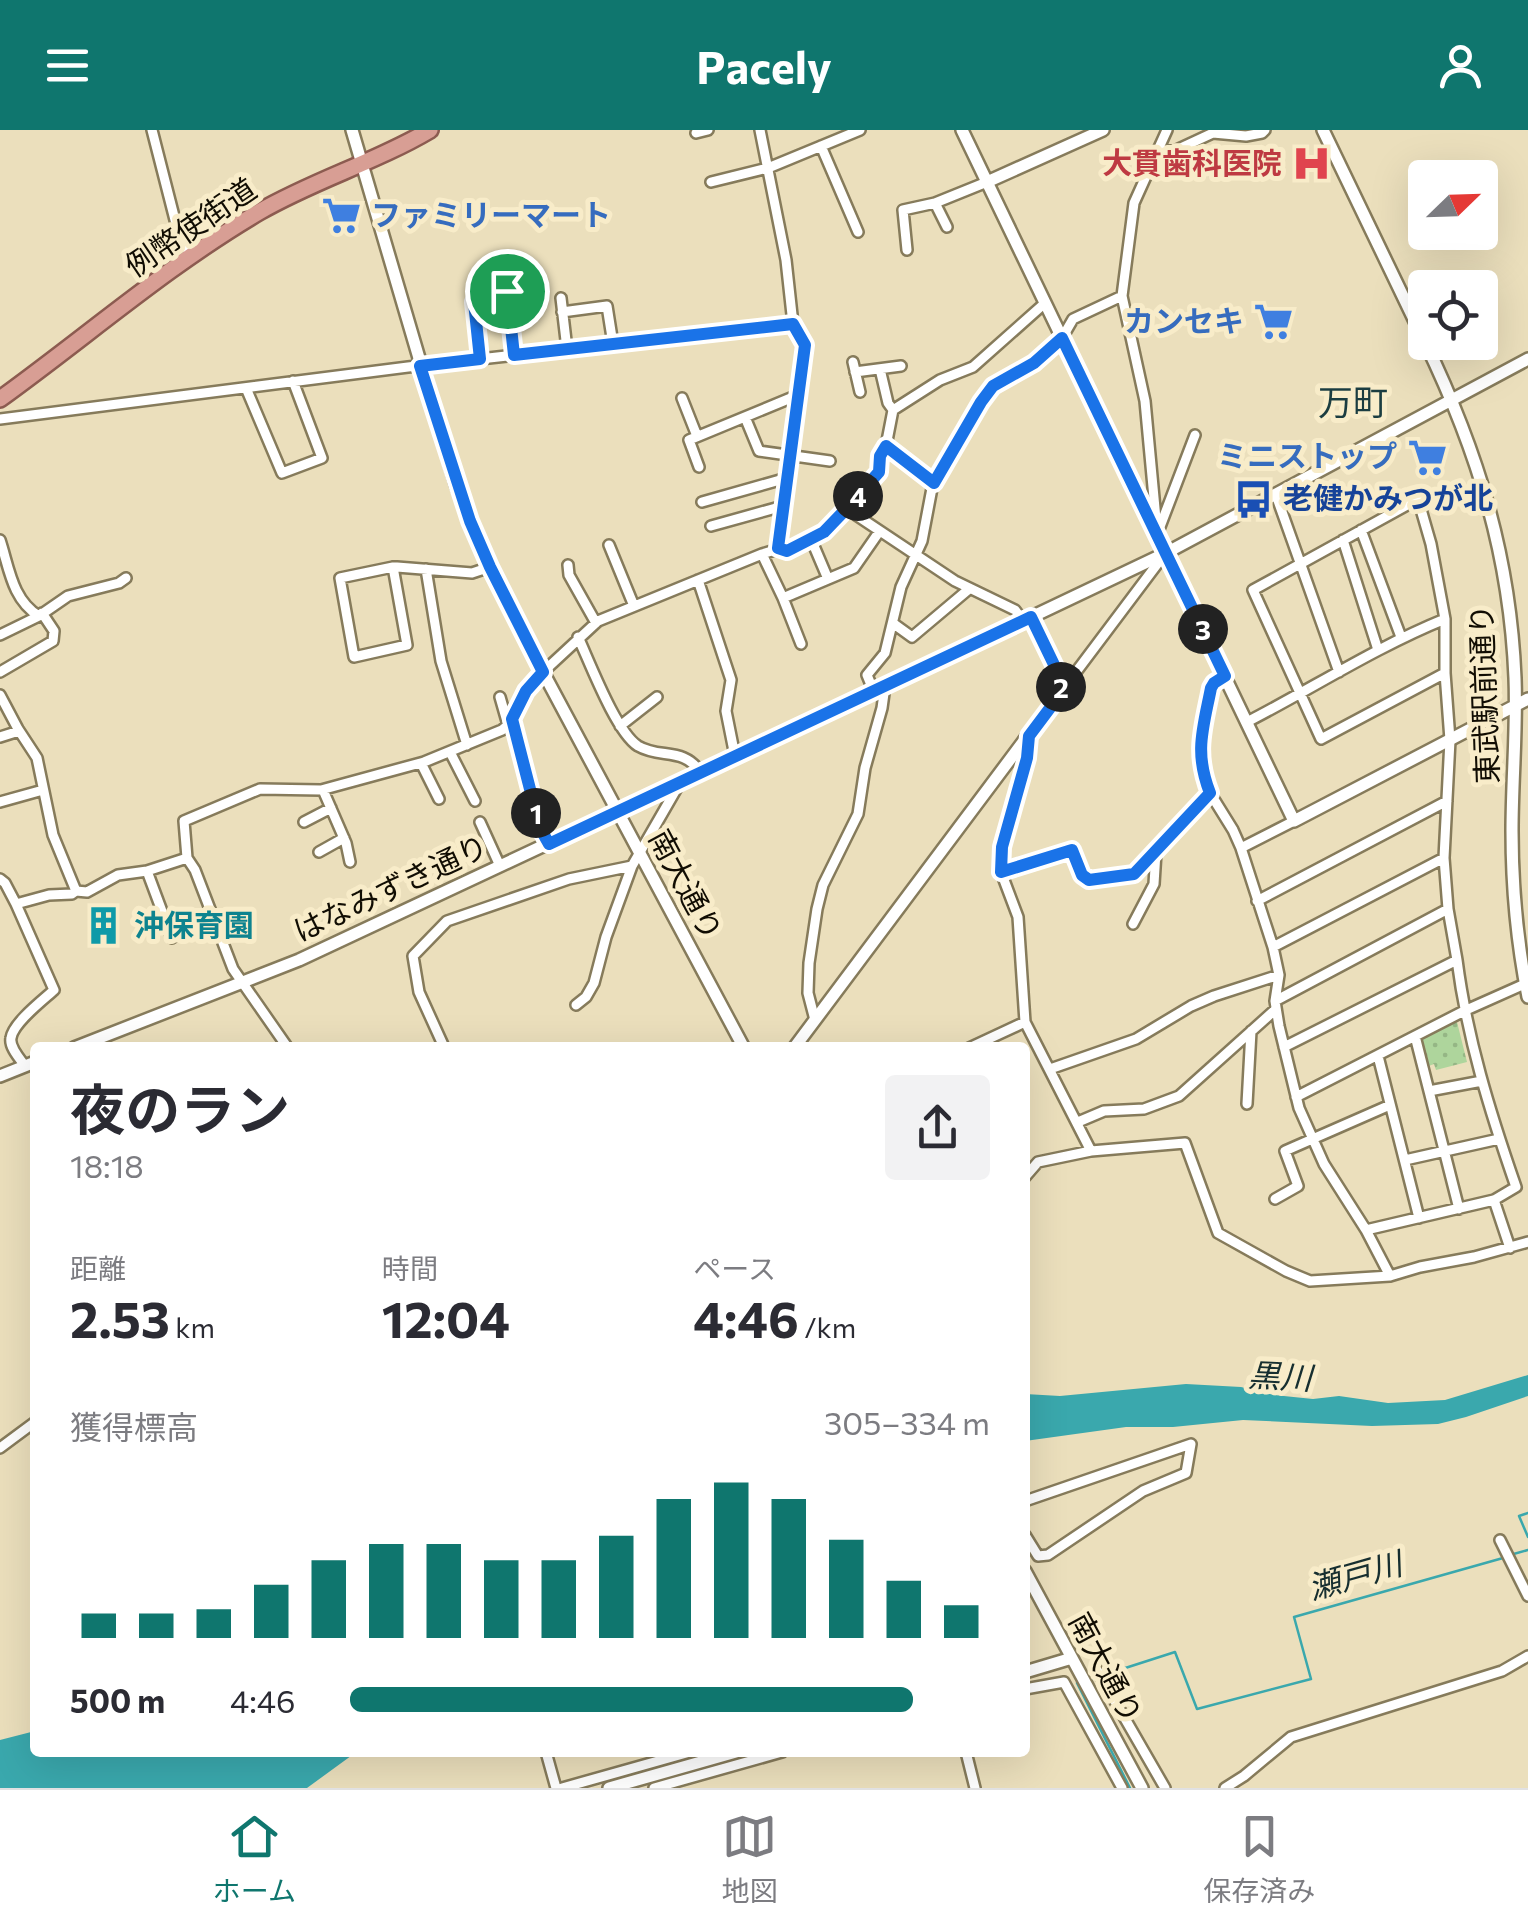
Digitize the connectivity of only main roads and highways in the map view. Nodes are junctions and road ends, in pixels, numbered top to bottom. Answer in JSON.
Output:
{"nodes":[{"id":1,"x":430,"y":130,"type":"edge"},
{"id":2,"x":0,"y":399,"type":"edge"}],
"edges":[{"from":1,"to":2,"type":"highway","name":"例幣使街道"}]}
